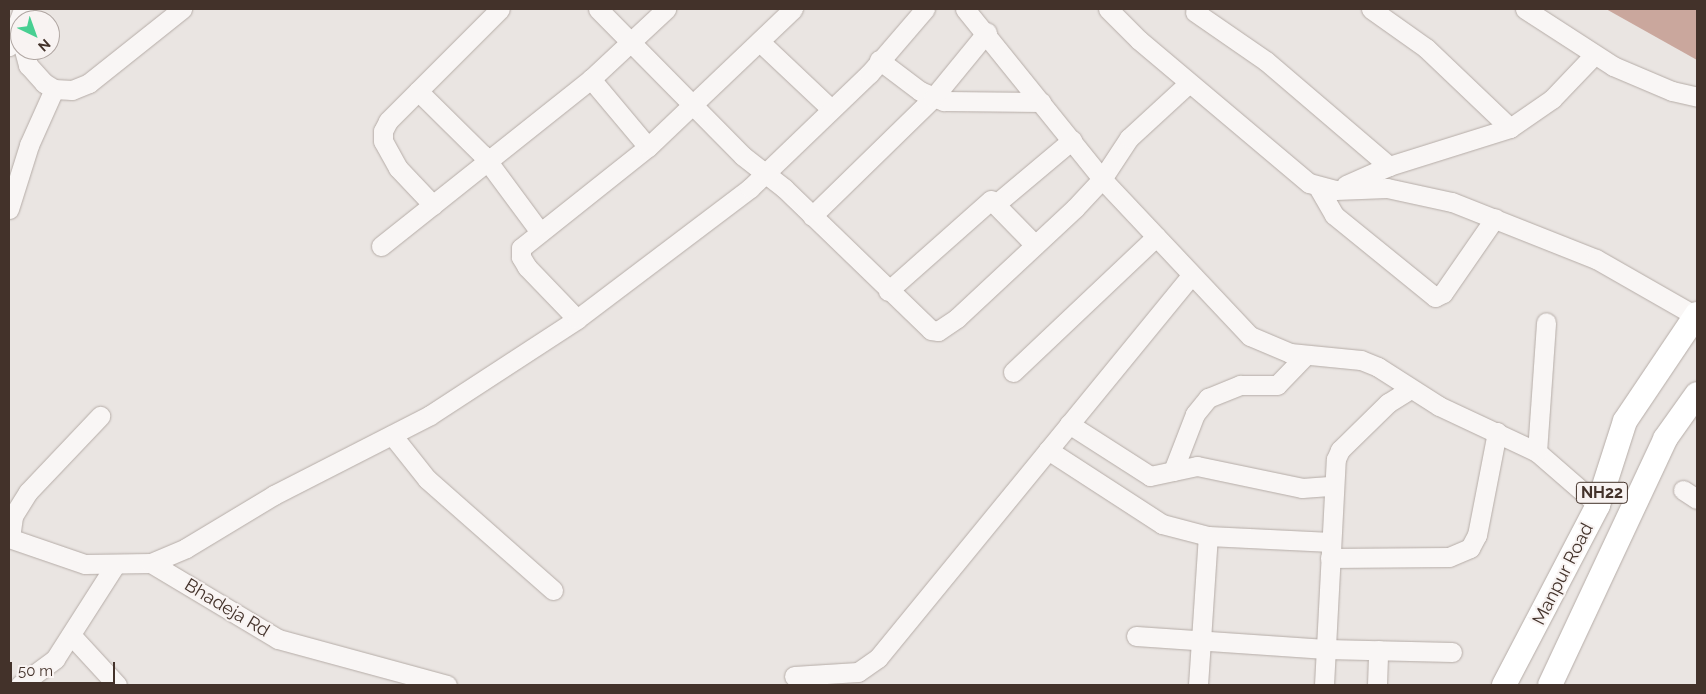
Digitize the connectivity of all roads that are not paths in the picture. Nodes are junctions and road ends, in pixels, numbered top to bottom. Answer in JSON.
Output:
{"nodes":[{"id":1,"x":182,"y":9,"type":"edge"},
{"id":2,"x":500,"y":9,"type":"edge"},
{"id":3,"x":598,"y":9,"type":"edge"},
{"id":4,"x":666,"y":9,"type":"edge"},
{"id":5,"x":793,"y":9,"type":"edge"},
{"id":6,"x":925,"y":9,"type":"edge"},
{"id":7,"x":965,"y":9,"type":"edge"},
{"id":8,"x":1108,"y":9,"type":"edge"},
{"id":9,"x":1370,"y":9,"type":"edge"},
{"id":10,"x":1525,"y":9,"type":"edge"},
{"id":11,"x":1195,"y":12,"type":"dead end"},
{"id":12,"x":987,"y":32,"type":"junction"},
{"id":13,"x":629,"y":40,"type":"junction"},
{"id":14,"x":760,"y":42,"type":"junction"},
{"id":15,"x":1594,"y":55,"type":"junction"},
{"id":16,"x":28,"y":60,"type":"edge"},
{"id":17,"x":879,"y":60,"type":"junction"},
{"id":18,"x":591,"y":79,"type":"junction"},
{"id":19,"x":1189,"y":83,"type":"junction"},
{"id":20,"x":54,"y":89,"type":"junction"},
{"id":21,"x":418,"y":90,"type":"junction"},
{"id":22,"x":1697,"y":97,"type":"edge"},
{"id":23,"x":933,"y":98,"type":"junction"},
{"id":24,"x":1041,"y":102,"type":"junction"},
{"id":25,"x":693,"y":105,"type":"junction"},
{"id":26,"x":830,"y":108,"type":"junction"},
{"id":27,"x":1510,"y":128,"type":"junction"},
{"id":28,"x":1072,"y":140,"type":"junction"},
{"id":29,"x":648,"y":146,"type":"junction"},
{"id":30,"x":489,"y":163,"type":"junction"},
{"id":31,"x":1390,"y":166,"type":"junction"},
{"id":32,"x":766,"y":172,"type":"junction"},
{"id":33,"x":1102,"y":179,"type":"junction"},
{"id":34,"x":1326,"y":188,"type":"junction"},
{"id":35,"x":998,"y":203,"type":"junction"},
{"id":36,"x":433,"y":205,"type":"junction"},
{"id":37,"x":9,"y":209,"type":"edge"},
{"id":38,"x":812,"y":216,"type":"junction"},
{"id":39,"x":1495,"y":218,"type":"junction"},
{"id":40,"x":540,"y":232,"type":"junction"},
{"id":41,"x":1156,"y":237,"type":"junction"},
{"id":42,"x":1035,"y":245,"type":"junction"},
{"id":43,"x":381,"y":246,"type":"dead end"},
{"id":44,"x":1191,"y":275,"type":"junction"},
{"id":45,"x":888,"y":291,"type":"junction"},
{"id":46,"x":1696,"y":315,"type":"edge"},
{"id":47,"x":578,"y":319,"type":"junction"},
{"id":48,"x":1546,"y":322,"type":"dead end"},
{"id":49,"x":1305,"y":356,"type":"junction"},
{"id":50,"x":1013,"y":372,"type":"dead end"},
{"id":51,"x":1410,"y":389,"type":"junction"},
{"id":52,"x":1697,"y":394,"type":"edge"},
{"id":53,"x":100,"y":416,"type":"dead end"},
{"id":54,"x":1069,"y":424,"type":"junction"},
{"id":55,"x":1497,"y":432,"type":"junction"},
{"id":56,"x":392,"y":434,"type":"junction"},
{"id":57,"x":1048,"y":450,"type":"junction"},
{"id":58,"x":1537,"y":452,"type":"junction"},
{"id":59,"x":1173,"y":471,"type":"junction"},
{"id":60,"x":1332,"y":486,"type":"junction"},
{"id":61,"x":1598,"y":506,"type":"junction"},
{"id":62,"x":1208,"y":536,"type":"junction"},
{"id":63,"x":10,"y":538,"type":"edge"},
{"id":64,"x":1331,"y":550,"type":"junction"},
{"id":65,"x":151,"y":563,"type":"junction"},
{"id":66,"x":115,"y":565,"type":"junction"},
{"id":67,"x":553,"y":590,"type":"dead end"},
{"id":68,"x":71,"y":635,"type":"junction"},
{"id":69,"x":1136,"y":636,"type":"dead end"},
{"id":70,"x":1202,"y":640,"type":"junction"},
{"id":71,"x":1326,"y":649,"type":"junction"},
{"id":72,"x":1378,"y":650,"type":"junction"},
{"id":73,"x":1452,"y":652,"type":"dead end"},
{"id":74,"x":794,"y":676,"type":"dead end"},
{"id":75,"x":418,"y":682,"type":"edge"},
{"id":76,"x":1512,"y":682,"type":"edge"},
{"id":77,"x":20,"y":685,"type":"edge"},
{"id":78,"x":117,"y":685,"type":"edge"},
{"id":79,"x":447,"y":685,"type":"edge"},
{"id":80,"x":1198,"y":685,"type":"edge"},
{"id":81,"x":1324,"y":685,"type":"edge"},
{"id":82,"x":1377,"y":685,"type":"edge"},
{"id":83,"x":1550,"y":685,"type":"edge"}],
"edges":[{"from":1,"to":20,"type":"street"},
{"from":2,"to":21,"type":"street"},
{"from":3,"to":13,"type":"street"},
{"from":4,"to":13,"type":"street"},
{"from":5,"to":14,"type":"street"},
{"from":6,"to":17,"type":"street"},
{"from":7,"to":12,"type":"street"},
{"from":8,"to":19,"type":"street"},
{"from":9,"to":27,"type":"street"},
{"from":10,"to":15,"type":"street"},
{"from":11,"to":31,"type":"street"},
{"from":12,"to":23,"type":"street"},
{"from":12,"to":24,"type":"street"},
{"from":13,"to":18,"type":"street"},
{"from":13,"to":25,"type":"street"},
{"from":14,"to":25,"type":"street"},
{"from":14,"to":26,"type":"street"},
{"from":15,"to":22,"type":"street"},
{"from":15,"to":27,"type":"street"},
{"from":16,"to":20,"type":"street"},
{"from":17,"to":23,"type":"street"},
{"from":17,"to":26,"type":"street"},
{"from":18,"to":29,"type":"street"},
{"from":18,"to":30,"type":"street"},
{"from":19,"to":33,"type":"street"},
{"from":19,"to":34,"type":"street"},
{"from":20,"to":37,"type":"street"},
{"from":21,"to":30,"type":"street"},
{"from":21,"to":36,"type":"street"},
{"from":23,"to":24,"type":"street"},
{"from":23,"to":38,"type":"street"},
{"from":24,"to":28,"type":"street"},
{"from":25,"to":29,"type":"street"},
{"from":25,"to":32,"type":"street"},
{"from":26,"to":32,"type":"street"},
{"from":27,"to":31,"type":"street"},
{"from":28,"to":33,"type":"street"},
{"from":28,"to":35,"type":"street"},
{"from":29,"to":40,"type":"street"},
{"from":30,"to":36,"type":"street"},
{"from":30,"to":40,"type":"street"},
{"from":31,"to":34,"type":"street"},
{"from":32,"to":38,"type":"street"},
{"from":32,"to":47,"type":"street"},
{"from":33,"to":41,"type":"street"},
{"from":33,"to":42,"type":"street"},
{"from":34,"to":39,"type":"street"},
{"from":34,"to":39,"type":"street"},
{"from":35,"to":42,"type":"street"},
{"from":35,"to":45,"type":"street"},
{"from":36,"to":43,"type":"street"},
{"from":38,"to":45,"type":"street"},
{"from":39,"to":46,"type":"street"},
{"from":40,"to":47,"type":"street"},
{"from":41,"to":44,"type":"street"},
{"from":41,"to":50,"type":"street"},
{"from":42,"to":45,"type":"street"},
{"from":44,"to":49,"type":"street"},
{"from":44,"to":54,"type":"street"},
{"from":46,"to":61,"type":"main road","name":"Manpur Road","number":"NH22"},
{"from":47,"to":56,"type":"street"},
{"from":48,"to":58,"type":"street"},
{"from":49,"to":51,"type":"street"},
{"from":49,"to":59,"type":"street"},
{"from":51,"to":55,"type":"street"},
{"from":51,"to":60,"type":"street"},
{"from":52,"to":83,"type":"main road","name":"Manpur Road","number":"NH22"},
{"from":53,"to":63,"type":"street"},
{"from":54,"to":57,"type":"street"},
{"from":54,"to":59,"type":"street"},
{"from":55,"to":58,"type":"street"},
{"from":55,"to":64,"type":"street"},
{"from":56,"to":65,"type":"street"},
{"from":56,"to":67,"type":"street"},
{"from":57,"to":62,"type":"street"},
{"from":57,"to":74,"type":"street"},
{"from":58,"to":61,"type":"street"},
{"from":59,"to":60,"type":"street"},
{"from":60,"to":64,"type":"street"},
{"from":61,"to":76,"type":"main road","name":"Manpur Road","number":"NH22"},
{"from":62,"to":64,"type":"street"},
{"from":62,"to":70,"type":"street"},
{"from":63,"to":66,"type":"street"},
{"from":64,"to":71,"type":"street"},
{"from":65,"to":66,"type":"street"},
{"from":65,"to":75,"type":"street","name":"Bhadeja Rd"},
{"from":66,"to":68,"type":"street"},
{"from":68,"to":77,"type":"street"},
{"from":68,"to":78,"type":"street"},
{"from":69,"to":70,"type":"street"},
{"from":70,"to":71,"type":"street"},
{"from":70,"to":80,"type":"street"},
{"from":71,"to":72,"type":"street"},
{"from":71,"to":81,"type":"street"},
{"from":72,"to":73,"type":"street"},
{"from":72,"to":82,"type":"street"},
{"from":75,"to":79,"type":"street","name":"Bhadeja Rd"}]}
